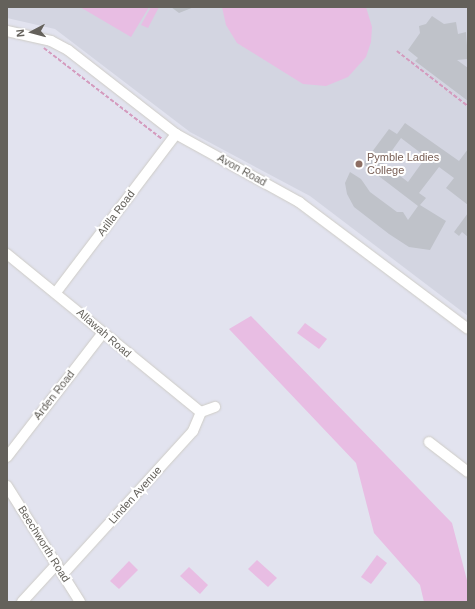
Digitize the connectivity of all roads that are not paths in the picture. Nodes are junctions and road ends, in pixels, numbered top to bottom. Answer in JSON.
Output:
{"nodes":[{"id":1,"x":7,"y":31,"type":"edge"},
{"id":2,"x":176,"y":134,"type":"junction"},
{"id":3,"x":7,"y":254,"type":"edge"},
{"id":4,"x":57,"y":291,"type":"junction"},
{"id":5,"x":468,"y":329,"type":"edge"},
{"id":6,"x":102,"y":334,"type":"junction"},
{"id":7,"x":215,"y":407,"type":"dead end"},
{"id":8,"x":202,"y":412,"type":"junction"},
{"id":9,"x":429,"y":442,"type":"dead end"},
{"id":10,"x":7,"y":457,"type":"edge"},
{"id":11,"x":468,"y":472,"type":"edge"},
{"id":12,"x":7,"y":486,"type":"edge"},
{"id":13,"x":57,"y":564,"type":"junction"},
{"id":14,"x":63,"y":574,"type":"junction"},
{"id":15,"x":22,"y":602,"type":"edge"},
{"id":16,"x":80,"y":602,"type":"edge"}],
"edges":[{"from":1,"to":2,"type":"street","name":"Avon Road"},
{"from":2,"to":4,"type":"street","name":"Arilla Road"},
{"from":2,"to":5,"type":"street","name":"Avon Road"},
{"from":3,"to":4,"type":"street","name":"Allawah Road"},
{"from":4,"to":6,"type":"street","name":"Allawah Road"},
{"from":6,"to":8,"type":"street","name":"Allawah Road"},
{"from":6,"to":10,"type":"street","name":"Arden Road"},
{"from":7,"to":8,"type":"street"},
{"from":8,"to":14,"type":"street","name":"Linden Avenue"},
{"from":9,"to":11,"type":"street"},
{"from":12,"to":13,"type":"street","name":"Beechworth Road"},
{"from":13,"to":14,"type":"street","name":"Beechworth Road"},
{"from":13,"to":15,"type":"street"},
{"from":14,"to":16,"type":"street","name":"Beechworth Road"}]}
